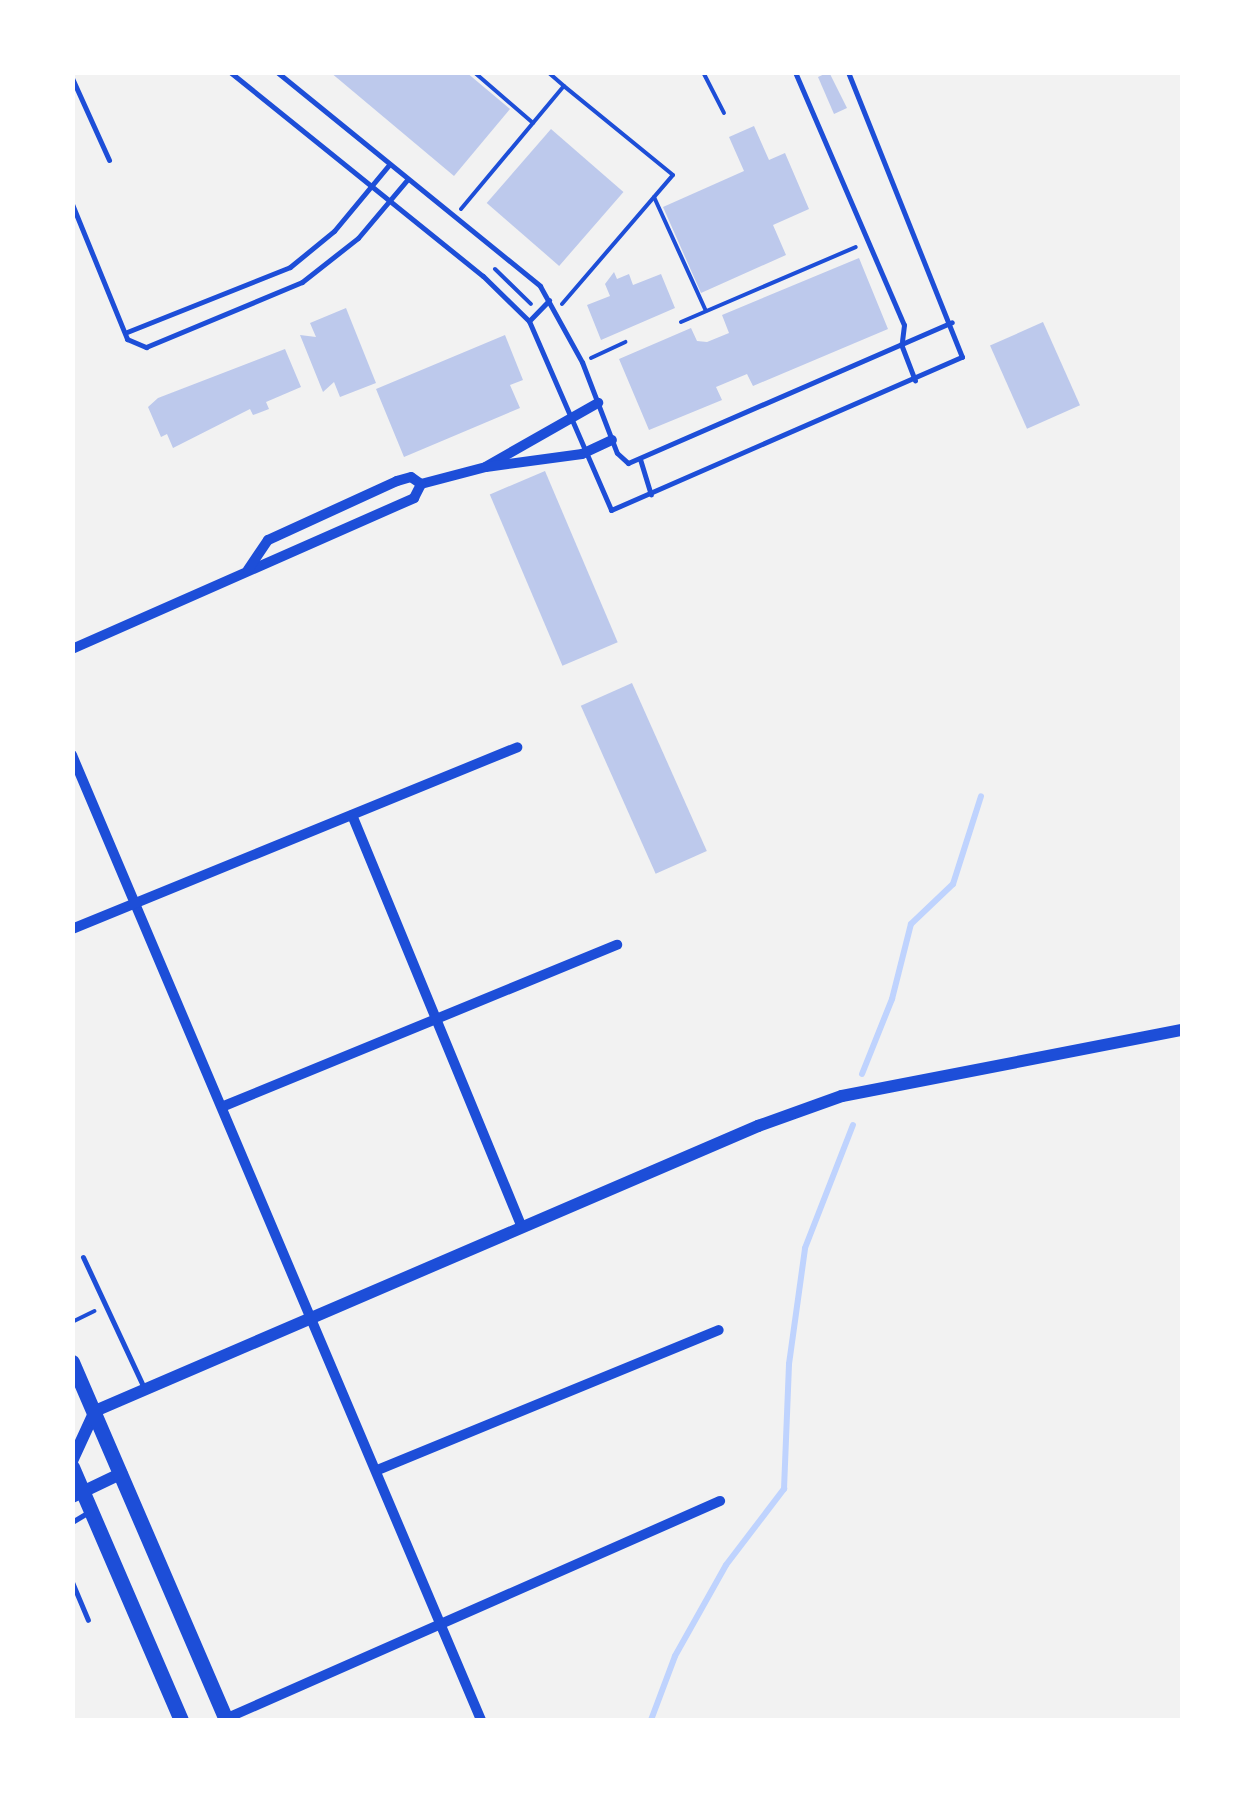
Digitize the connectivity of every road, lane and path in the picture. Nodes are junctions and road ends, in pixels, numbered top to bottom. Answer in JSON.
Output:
{"nodes":[{"id":1,"x":230,"y":72,"type":"edge"},
{"id":2,"x":277,"y":72,"type":"edge"},
{"id":3,"x":474,"y":72,"type":"edge"},
{"id":4,"x":548,"y":72,"type":"edge"},
{"id":5,"x":704,"y":72,"type":"edge"},
{"id":6,"x":795,"y":72,"type":"edge"},
{"id":7,"x":848,"y":72,"type":"edge"},
{"id":8,"x":72,"y":78,"type":"edge"},
{"id":9,"x":564,"y":86,"type":"junction"},
{"id":10,"x":724,"y":113,"type":"dead end"},
{"id":11,"x":533,"y":123,"type":"junction"},
{"id":12,"x":109,"y":160,"type":"dead end"},
{"id":13,"x":388,"y":166,"type":"junction"},
{"id":14,"x":407,"y":180,"type":"junction"},
{"id":15,"x":370,"y":189,"type":"junction"},
{"id":16,"x":654,"y":197,"type":"junction"},
{"id":17,"x":388,"y":202,"type":"junction"},
{"id":18,"x":72,"y":204,"type":"edge"},
{"id":19,"x":455,"y":217,"type":"junction"},
{"id":20,"x":865,"y":243,"type":"junction"},
{"id":21,"x":549,"y":300,"type":"junction"},
{"id":22,"x":556,"y":310,"type":"junction"},
{"id":23,"x":706,"y":311,"type":"junction"},
{"id":24,"x":529,"y":321,"type":"junction"},
{"id":25,"x":681,"y":322,"type":"dead end"},
{"id":26,"x":952,"y":322,"type":"junction"},
{"id":27,"x":126,"y":332,"type":"junction"},
{"id":28,"x":626,"y":342,"type":"dead end"},
{"id":29,"x":900,"y":344,"type":"junction"},
{"id":30,"x":582,"y":362,"type":"junction"},
{"id":31,"x":916,"y":380,"type":"junction"},
{"id":32,"x":598,"y":403,"type":"junction"},
{"id":33,"x":568,"y":414,"type":"junction"},
{"id":34,"x":612,"y":440,"type":"junction"},
{"id":35,"x":582,"y":454,"type":"junction"},
{"id":36,"x":640,"y":460,"type":"junction"},
{"id":37,"x":486,"y":467,"type":"junction"},
{"id":38,"x":421,"y":484,"type":"junction"},
{"id":39,"x":651,"y":494,"type":"junction"},
{"id":40,"x":248,"y":570,"type":"junction"},
{"id":41,"x":72,"y":649,"type":"edge"},
{"id":42,"x":517,"y":747,"type":"dead end"},
{"id":43,"x":72,"y":755,"type":"edge"},
{"id":44,"x":352,"y":815,"type":"junction"},
{"id":45,"x":135,"y":901,"type":"junction"},
{"id":46,"x":72,"y":929,"type":"edge"},
{"id":47,"x":617,"y":945,"type":"dead end"},
{"id":48,"x":437,"y":1020,"type":"junction"},
{"id":49,"x":1182,"y":1030,"type":"edge"},
{"id":50,"x":224,"y":1106,"type":"junction"},
{"id":51,"x":521,"y":1224,"type":"junction"},
{"id":52,"x":83,"y":1257,"type":"dead end"},
{"id":53,"x":88,"y":1294,"type":"dead end"},
{"id":54,"x":312,"y":1314,"type":"junction"},
{"id":55,"x":72,"y":1322,"type":"edge"},
{"id":56,"x":719,"y":1330,"type":"dead end"},
{"id":57,"x":72,"y":1362,"type":"edge"},
{"id":58,"x":144,"y":1388,"type":"junction"},
{"id":59,"x":95,"y":1412,"type":"junction"},
{"id":60,"x":72,"y":1464,"type":"edge"},
{"id":61,"x":380,"y":1469,"type":"junction"},
{"id":62,"x":122,"y":1473,"type":"junction"},
{"id":63,"x":78,"y":1494,"type":"edge"},
{"id":64,"x":720,"y":1501,"type":"dead end"},
{"id":65,"x":92,"y":1510,"type":"junction"},
{"id":66,"x":72,"y":1522,"type":"edge"},
{"id":67,"x":72,"y":1582,"type":"edge"},
{"id":68,"x":88,"y":1620,"type":"dead end"},
{"id":69,"x":442,"y":1622,"type":"junction"},
{"id":70,"x":180,"y":1720,"type":"edge"},
{"id":71,"x":225,"y":1720,"type":"edge"},
{"id":72,"x":481,"y":1720,"type":"edge"}],
"edges":[{"from":1,"to":15,"type":"lane"},
{"from":2,"to":13,"type":"lane"},
{"from":3,"to":11,"type":"path"},
{"from":4,"to":9,"type":"path"},
{"from":5,"to":10,"type":"path"},
{"from":6,"to":20,"type":"lane"},
{"from":7,"to":26,"type":"lane"},
{"from":8,"to":12,"type":"lane"},
{"from":9,"to":11,"type":"path"},
{"from":9,"to":16,"type":"path"},
{"from":11,"to":19,"type":"path"},
{"from":13,"to":14,"type":"lane"},
{"from":13,"to":15,"type":"lane"},
{"from":14,"to":17,"type":"lane"},
{"from":14,"to":19,"type":"lane"},
{"from":15,"to":17,"type":"lane"},
{"from":15,"to":27,"type":"lane"},
{"from":16,"to":22,"type":"path"},
{"from":16,"to":23,"type":"path"},
{"from":17,"to":24,"type":"lane"},
{"from":17,"to":27,"type":"lane"},
{"from":18,"to":27,"type":"lane"},
{"from":19,"to":21,"type":"lane"},
{"from":20,"to":23,"type":"path"},
{"from":20,"to":29,"type":"lane"},
{"from":21,"to":22,"type":"lane"},
{"from":21,"to":24,"type":"lane"},
{"from":22,"to":30,"type":"lane"},
{"from":23,"to":25,"type":"path"},
{"from":24,"to":33,"type":"lane"},
{"from":26,"to":29,"type":"lane"},
{"from":26,"to":31,"type":"lane"},
{"from":28,"to":30,"type":"path"},
{"from":29,"to":31,"type":"lane"},
{"from":29,"to":36,"type":"lane"},
{"from":30,"to":32,"type":"lane"},
{"from":31,"to":39,"type":"lane"},
{"from":32,"to":33,"type":"street"},
{"from":32,"to":34,"type":"lane"},
{"from":33,"to":35,"type":"lane"},
{"from":33,"to":37,"type":"street"},
{"from":34,"to":35,"type":"street"},
{"from":34,"to":36,"type":"lane"},
{"from":35,"to":37,"type":"street"},
{"from":35,"to":39,"type":"lane"},
{"from":36,"to":39,"type":"lane"},
{"from":37,"to":38,"type":"street"},
{"from":38,"to":40,"type":"street"},
{"from":38,"to":40,"type":"street"},
{"from":40,"to":41,"type":"street"},
{"from":42,"to":44,"type":"street"},
{"from":43,"to":45,"type":"street"},
{"from":44,"to":45,"type":"street"},
{"from":44,"to":48,"type":"street"},
{"from":45,"to":46,"type":"street"},
{"from":45,"to":50,"type":"street"},
{"from":47,"to":48,"type":"street"},
{"from":48,"to":50,"type":"street"},
{"from":48,"to":51,"type":"street"},
{"from":49,"to":51,"type":"street"},
{"from":50,"to":54,"type":"street"},
{"from":51,"to":54,"type":"street"},
{"from":52,"to":58,"type":"lane"},
{"from":53,"to":55,"type":"path"},
{"from":54,"to":58,"type":"street"},
{"from":54,"to":61,"type":"street"},
{"from":56,"to":61,"type":"street"},
{"from":57,"to":59,"type":"main road"},
{"from":58,"to":59,"type":"street"},
{"from":59,"to":60,"type":"street"},
{"from":59,"to":62,"type":"main road"},
{"from":60,"to":63,"type":"main road"},
{"from":61,"to":69,"type":"street"},
{"from":62,"to":63,"type":"street"},
{"from":62,"to":71,"type":"main road"},
{"from":63,"to":65,"type":"main road"},
{"from":64,"to":69,"type":"street"},
{"from":65,"to":66,"type":"lane"},
{"from":65,"to":70,"type":"main road"},
{"from":67,"to":68,"type":"lane"},
{"from":69,"to":71,"type":"street"},
{"from":69,"to":72,"type":"street"}]}
